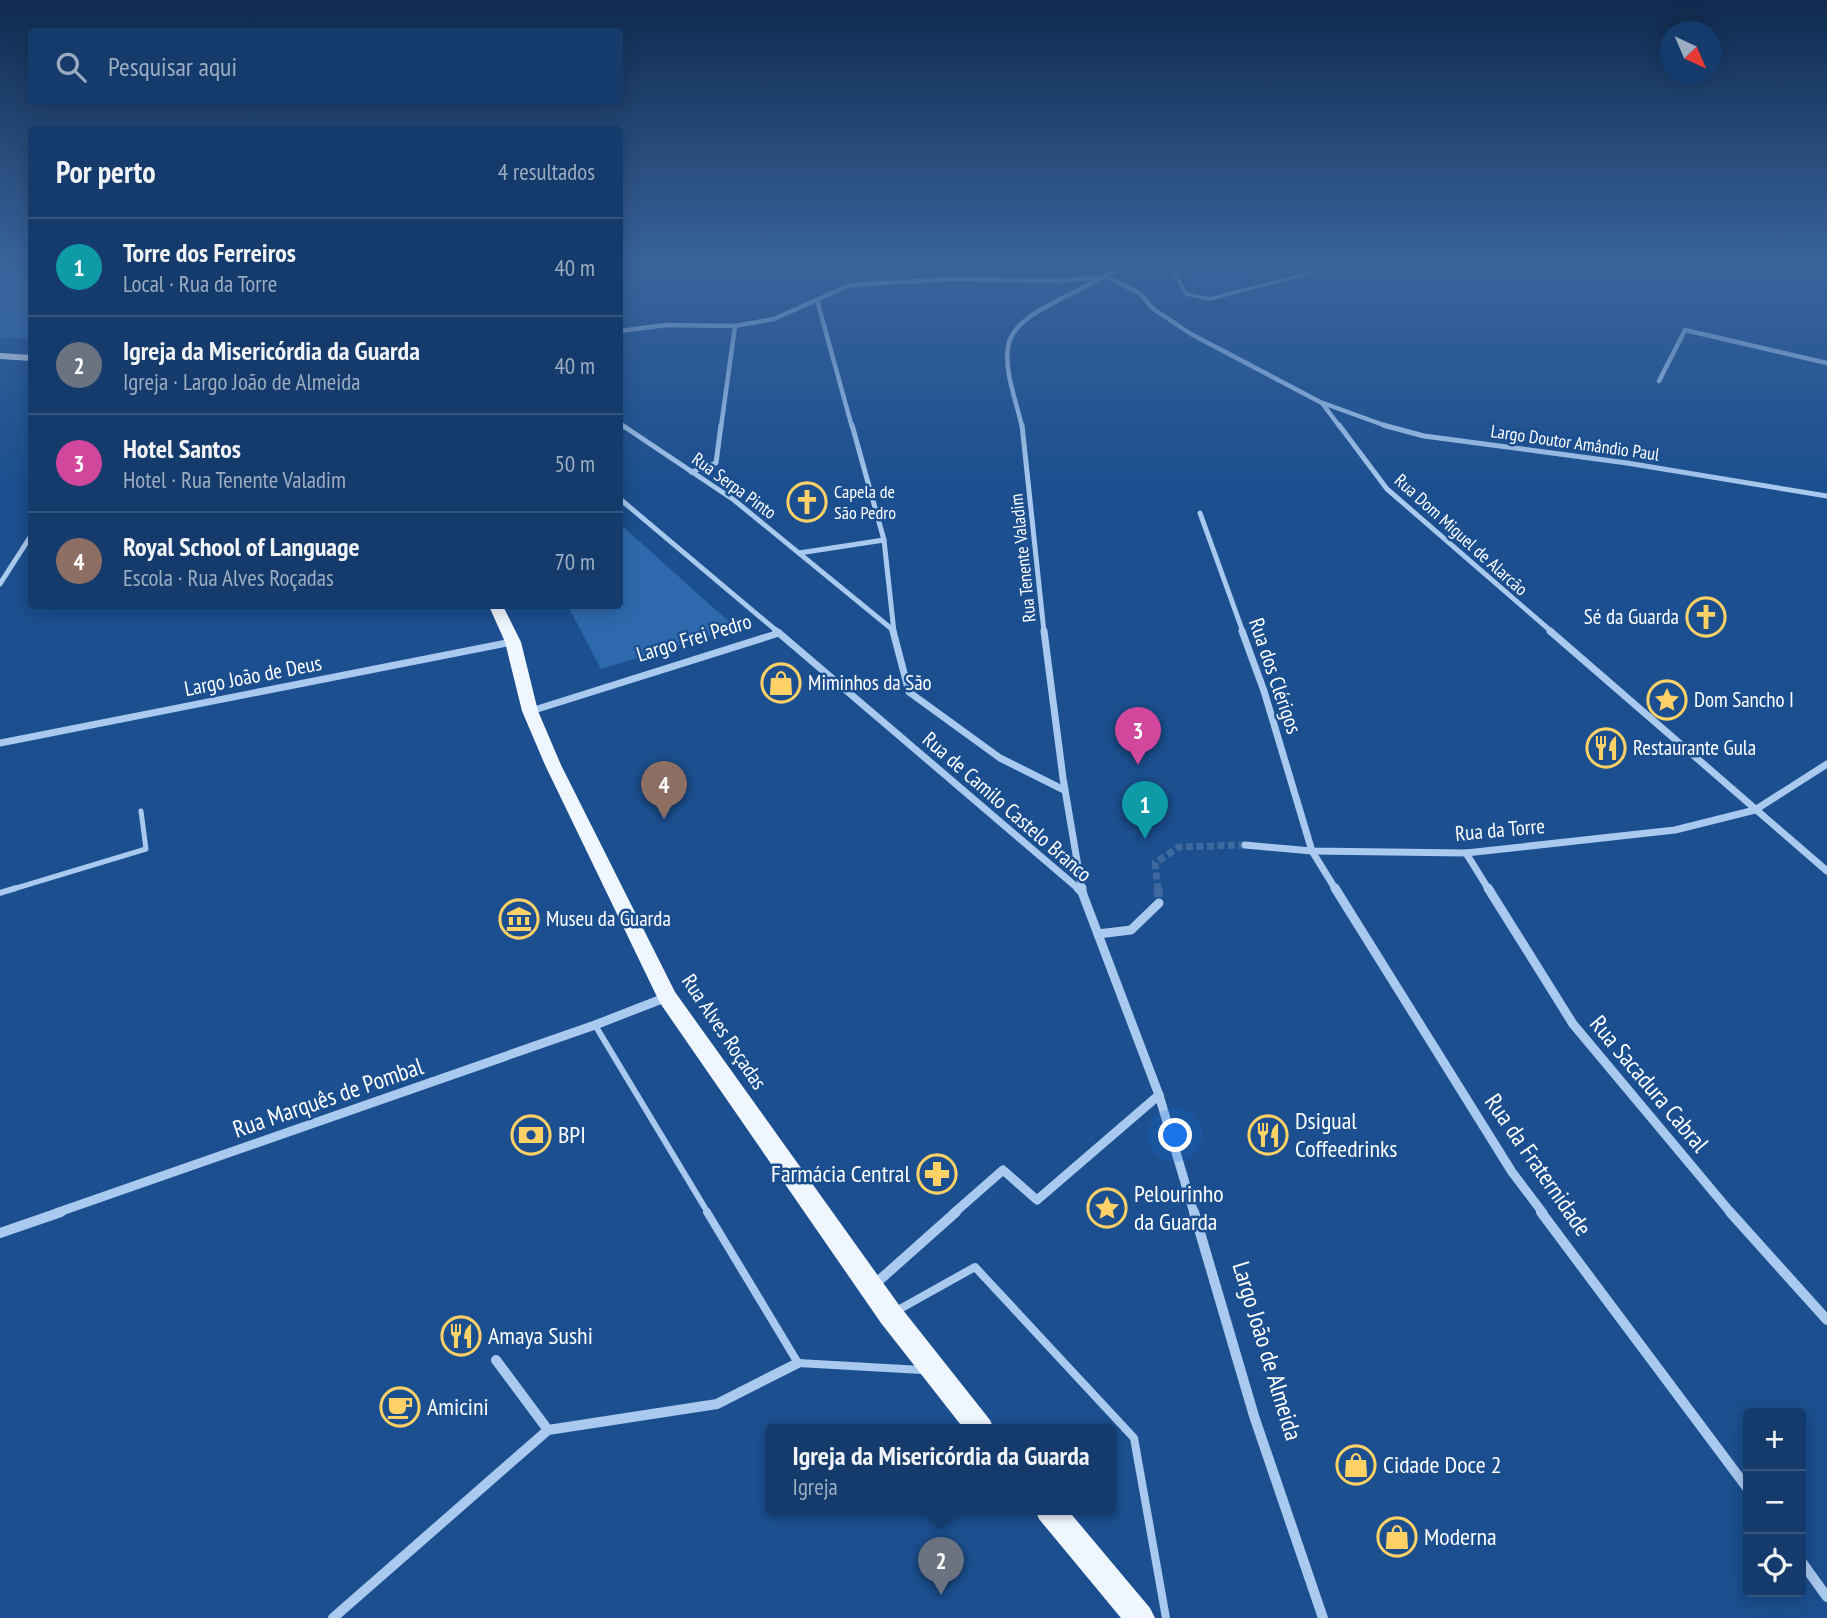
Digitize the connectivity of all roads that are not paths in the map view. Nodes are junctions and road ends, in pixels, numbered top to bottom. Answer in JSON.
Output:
{"nodes":[{"id":1,"x":733,"y":338,"type":"edge"},
{"id":2,"x":827,"y":338,"type":"edge"},
{"id":3,"x":1011,"y":338,"type":"edge"},
{"id":4,"x":1198,"y":338,"type":"edge"},
{"id":5,"x":1681,"y":338,"type":"edge"},
{"id":6,"x":1717,"y":338,"type":"edge"},
{"id":7,"x":0,"y":356,"type":"edge"},
{"id":8,"x":28,"y":358,"type":"edge"},
{"id":9,"x":1827,"y":363,"type":"edge"},
{"id":10,"x":1659,"y":381,"type":"dead end"},
{"id":11,"x":1322,"y":403,"type":"junction"},
{"id":12,"x":623,"y":426,"type":"edge"},
{"id":13,"x":691,"y":472,"type":"junction"},
{"id":14,"x":1827,"y":496,"type":"edge"},
{"id":15,"x":623,"y":502,"type":"edge"},
{"id":16,"x":1199,"y":513,"type":"dead end"},
{"id":17,"x":28,"y":540,"type":"edge"},
{"id":18,"x":884,"y":540,"type":"junction"},
{"id":19,"x":799,"y":553,"type":"junction"},
{"id":20,"x":0,"y":584,"type":"edge"},
{"id":21,"x":497,"y":609,"type":"edge"},
{"id":22,"x":893,"y":630,"type":"junction"},
{"id":23,"x":779,"y":633,"type":"junction"},
{"id":24,"x":513,"y":642,"type":"junction"},
{"id":25,"x":530,"y":711,"type":"junction"},
{"id":26,"x":0,"y":743,"type":"edge"},
{"id":27,"x":1827,"y":764,"type":"edge"},
{"id":28,"x":1062,"y":789,"type":"junction"},
{"id":29,"x":1755,"y":810,"type":"junction"},
{"id":30,"x":141,"y":811,"type":"dead end"},
{"id":31,"x":1245,"y":845,"type":"tunnel mouth"},
{"id":32,"x":1312,"y":851,"type":"junction"},
{"id":33,"x":1466,"y":853,"type":"junction"},
{"id":34,"x":1827,"y":870,"type":"edge"},
{"id":35,"x":1082,"y":892,"type":"junction"},
{"id":36,"x":0,"y":893,"type":"edge"},
{"id":37,"x":1158,"y":902,"type":"tunnel mouth"},
{"id":38,"x":1098,"y":934,"type":"junction"},
{"id":39,"x":667,"y":997,"type":"junction"},
{"id":40,"x":595,"y":1025,"type":"junction"},
{"id":41,"x":1159,"y":1095,"type":"junction"},
{"id":42,"x":0,"y":1233,"type":"edge"},
{"id":43,"x":872,"y":1286,"type":"junction"},
{"id":44,"x":890,"y":1314,"type":"junction"},
{"id":45,"x":1827,"y":1320,"type":"edge"},
{"id":46,"x":496,"y":1360,"type":"dead end"},
{"id":47,"x":799,"y":1363,"type":"junction"},
{"id":48,"x":933,"y":1371,"type":"junction"},
{"id":49,"x":977,"y":1424,"type":"edge"},
{"id":50,"x":548,"y":1430,"type":"junction"},
{"id":51,"x":1743,"y":1482,"type":"edge"},
{"id":52,"x":1054,"y":1515,"type":"edge"},
{"id":53,"x":1806,"y":1568,"type":"edge"},
{"id":54,"x":1827,"y":1597,"type":"edge"},
{"id":55,"x":333,"y":1618,"type":"edge"},
{"id":56,"x":1140,"y":1618,"type":"edge"},
{"id":57,"x":1166,"y":1618,"type":"edge"},
{"id":58,"x":1323,"y":1618,"type":"edge"}],
"edges":[{"from":1,"to":13,"type":"street"},
{"from":2,"to":18,"type":"street"},
{"from":3,"to":28,"type":"street","name":"Rua Tenente Valadim"},
{"from":4,"to":11,"type":"street","name":"Rua Dom Miguel de Alarcão"},
{"from":5,"to":10,"type":"street"},
{"from":6,"to":9,"type":"street"},
{"from":7,"to":8,"type":"main road"},
{"from":11,"to":14,"type":"street","name":"Largo Doutor Amândio Paul"},
{"from":11,"to":29,"type":"street","name":"Rua Dom Miguel de Alarcão"},
{"from":12,"to":13,"type":"street","name":"Rua Serpa Pinto"},
{"from":13,"to":19,"type":"street","name":"Rua Serpa Pinto"},
{"from":15,"to":23,"type":"street","name":"Largo Frei Pedro"},
{"from":16,"to":32,"type":"street","name":"Rua dos Clérigos"},
{"from":17,"to":20,"type":"street"},
{"from":18,"to":19,"type":"street"},
{"from":18,"to":22,"type":"street"},
{"from":19,"to":22,"type":"street","name":"Rua Serpa Pinto"},
{"from":21,"to":24,"type":"main road"},
{"from":22,"to":28,"type":"street"},
{"from":23,"to":25,"type":"street","name":"Largo Frei Pedro"},
{"from":23,"to":35,"type":"street","name":"Rua de Camilo Castelo Branco"},
{"from":24,"to":25,"type":"main road"},
{"from":24,"to":26,"type":"street","name":"Largo João de Deus"},
{"from":25,"to":39,"type":"main road","name":"Rua Alves Roçadas"},
{"from":27,"to":29,"type":"street","name":"Rua da Torre"},
{"from":28,"to":35,"type":"street","name":"Rua Tenente Valadim"},
{"from":29,"to":33,"type":"street","name":"Rua da Torre"},
{"from":29,"to":34,"type":"street","name":"Rua Dom Miguel de Alarcão"},
{"from":30,"to":36,"type":"lane"},
{"from":31,"to":32,"type":"street","name":"Rua da Torre"},
{"from":32,"to":33,"type":"street","name":"Rua da Torre"},
{"from":32,"to":51,"type":"street","name":"Rua da Fraternidade"},
{"from":33,"to":45,"type":"street","name":"Rua Sacadura Cabral"},
{"from":35,"to":38,"type":"street","name":"Rua de Camilo Castelo Branco"},
{"from":37,"to":38,"type":"street"},
{"from":38,"to":41,"type":"street","name":"Rua de Camilo Castelo Branco"},
{"from":39,"to":40,"type":"street","name":"Rua Marquês de Pombal"},
{"from":39,"to":43,"type":"main road","name":"Rua Alves Roçadas"},
{"from":40,"to":42,"type":"street","name":"Rua Marquês de Pombal"},
{"from":40,"to":47,"type":"lane"},
{"from":41,"to":43,"type":"street"},
{"from":41,"to":58,"type":"street","name":"Largo João de Almeida"},
{"from":43,"to":44,"type":"main road"},
{"from":44,"to":48,"type":"main road"},
{"from":44,"to":57,"type":"lane"},
{"from":46,"to":50,"type":"street"},
{"from":47,"to":48,"type":"lane"},
{"from":47,"to":50,"type":"street"},
{"from":48,"to":49,"type":"main road"},
{"from":50,"to":55,"type":"street"},
{"from":52,"to":56,"type":"main road"},
{"from":53,"to":54,"type":"street"}]}
